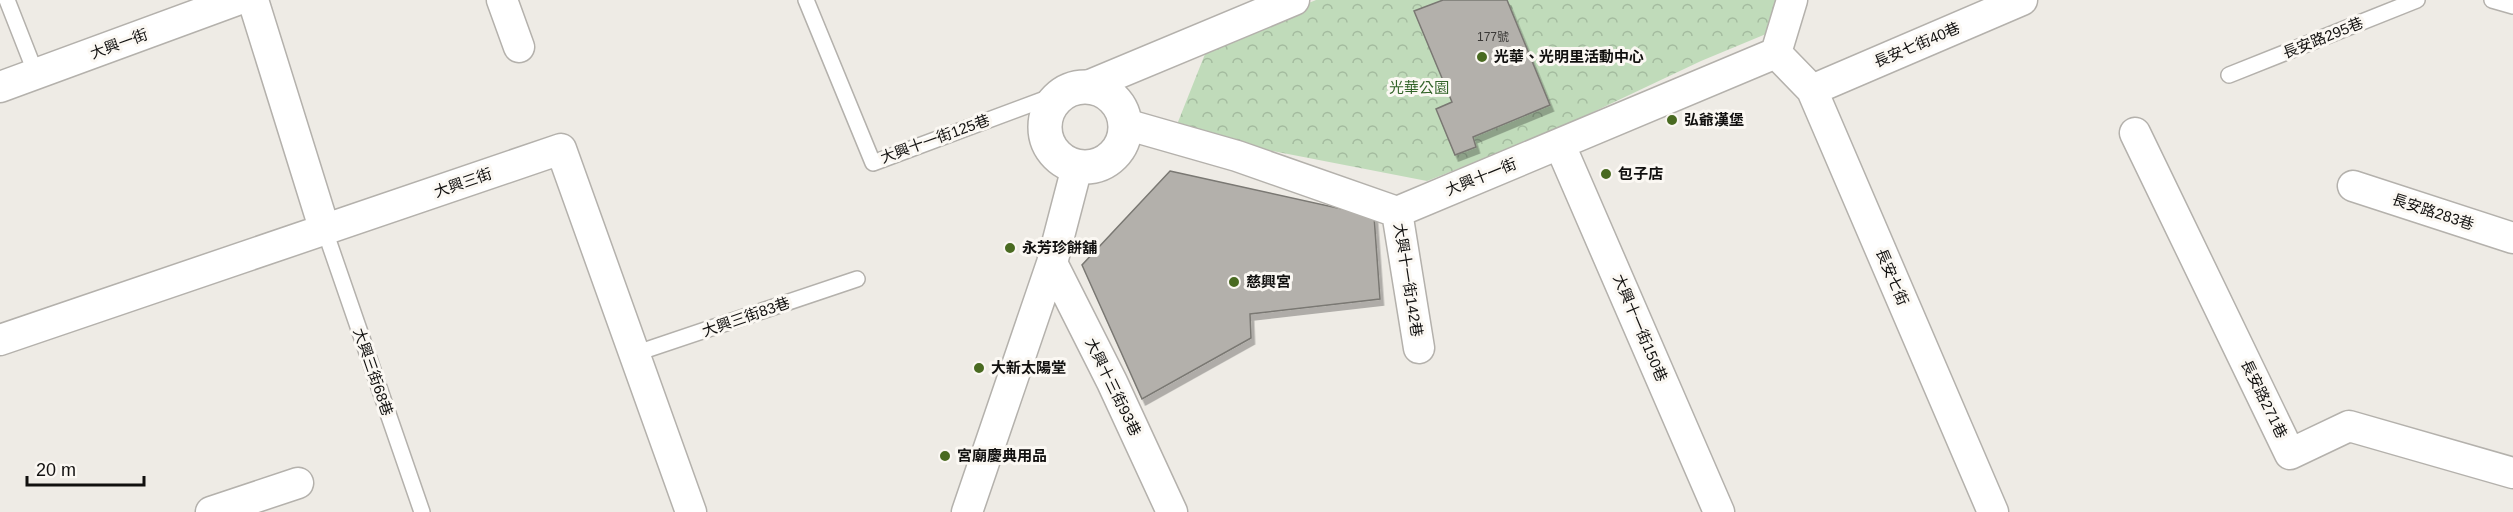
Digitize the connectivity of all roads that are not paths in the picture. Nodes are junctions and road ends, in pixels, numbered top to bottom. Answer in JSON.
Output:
{"nodes":[{"id":1,"x":7,"y":0,"type":"edge"},
{"id":2,"x":237,"y":0,"type":"edge"},
{"id":3,"x":253,"y":0,"type":"edge"},
{"id":4,"x":502,"y":0,"type":"edge"},
{"id":5,"x":806,"y":0,"type":"edge"},
{"id":6,"x":1294,"y":0,"type":"edge"},
{"id":7,"x":1792,"y":0,"type":"edge"},
{"id":8,"x":2022,"y":0,"type":"edge"},
{"id":9,"x":2417,"y":0,"type":"edge"},
{"id":10,"x":2492,"y":0,"type":"edge"},
{"id":11,"x":2513,"y":6,"type":"edge"},
{"id":12,"x":519,"y":46,"type":"dead end"},
{"id":13,"x":1776,"y":53,"type":"junction"},
{"id":14,"x":36,"y":74,"type":"junction"},
{"id":15,"x":2229,"y":75,"type":"dead end"},
{"id":16,"x":0,"y":87,"type":"edge"},
{"id":17,"x":1076,"y":89,"type":"junction"},
{"id":18,"x":1812,"y":90,"type":"junction"},
{"id":19,"x":1125,"y":124,"type":"junction"},
{"id":20,"x":2135,"y":133,"type":"dead end"},
{"id":21,"x":1560,"y":145,"type":"junction"},
{"id":22,"x":1077,"y":167,"type":"junction"},
{"id":23,"x":2353,"y":186,"type":"dead end"},
{"id":24,"x":1397,"y":212,"type":"junction"},
{"id":25,"x":325,"y":231,"type":"junction"},
{"id":26,"x":2513,"y":238,"type":"edge"},
{"id":27,"x":1052,"y":263,"type":"junction"},
{"id":28,"x":857,"y":279,"type":"dead end"},
{"id":29,"x":0,"y":340,"type":"edge"},
{"id":30,"x":1419,"y":348,"type":"dead end"},
{"id":31,"x":634,"y":354,"type":"junction"},
{"id":32,"x":2513,"y":473,"type":"edge"},
{"id":33,"x":298,"y":483,"type":"dead end"},
{"id":34,"x":211,"y":512,"type":"edge"},
{"id":35,"x":422,"y":512,"type":"edge"},
{"id":36,"x":691,"y":512,"type":"edge"},
{"id":37,"x":968,"y":512,"type":"edge"},
{"id":38,"x":1172,"y":512,"type":"edge"},
{"id":39,"x":1719,"y":512,"type":"edge"},
{"id":40,"x":1993,"y":512,"type":"edge"}],
"edges":[{"from":1,"to":14,"type":"lane"},
{"from":2,"to":14,"type":"street","name":"大興一街"},
{"from":3,"to":25,"type":"street"},
{"from":4,"to":12,"type":"street"},
{"from":5,"to":17,"type":"lane","name":"大興十一街125巷"},
{"from":6,"to":17,"type":"street"},
{"from":7,"to":13,"type":"street"},
{"from":8,"to":18,"type":"street","name":"長安七街40巷"},
{"from":9,"to":15,"type":"lane","name":"長安路295巷"},
{"from":10,"to":11,"type":"lane"},
{"from":13,"to":18,"type":"street","name":"長安七街"},
{"from":13,"to":21,"type":"street","name":"大興十一街"},
{"from":14,"to":16,"type":"street","name":"大興一街"},
{"from":17,"to":19,"type":"street"},
{"from":17,"to":22,"type":"street"},
{"from":18,"to":40,"type":"street","name":"長安七街"},
{"from":19,"to":22,"type":"street"},
{"from":19,"to":24,"type":"street"},
{"from":20,"to":32,"type":"street","name":"長安路271巷"},
{"from":21,"to":24,"type":"street","name":"大興十一街"},
{"from":21,"to":39,"type":"street","name":"大興十一街150巷"},
{"from":22,"to":27,"type":"street"},
{"from":23,"to":26,"type":"street","name":"長安路283巷"},
{"from":24,"to":30,"type":"street","name":"大興十一街142巷"},
{"from":25,"to":29,"type":"street","name":"大興三街"},
{"from":25,"to":31,"type":"street","name":"大興三街"},
{"from":25,"to":35,"type":"lane","name":"大興三街68巷"},
{"from":27,"to":37,"type":"street"},
{"from":27,"to":38,"type":"street","name":"大興十三街93巷"},
{"from":28,"to":31,"type":"lane","name":"大興三街83巷"},
{"from":31,"to":36,"type":"street","name":"大興三街"},
{"from":33,"to":34,"type":"street"}]}
